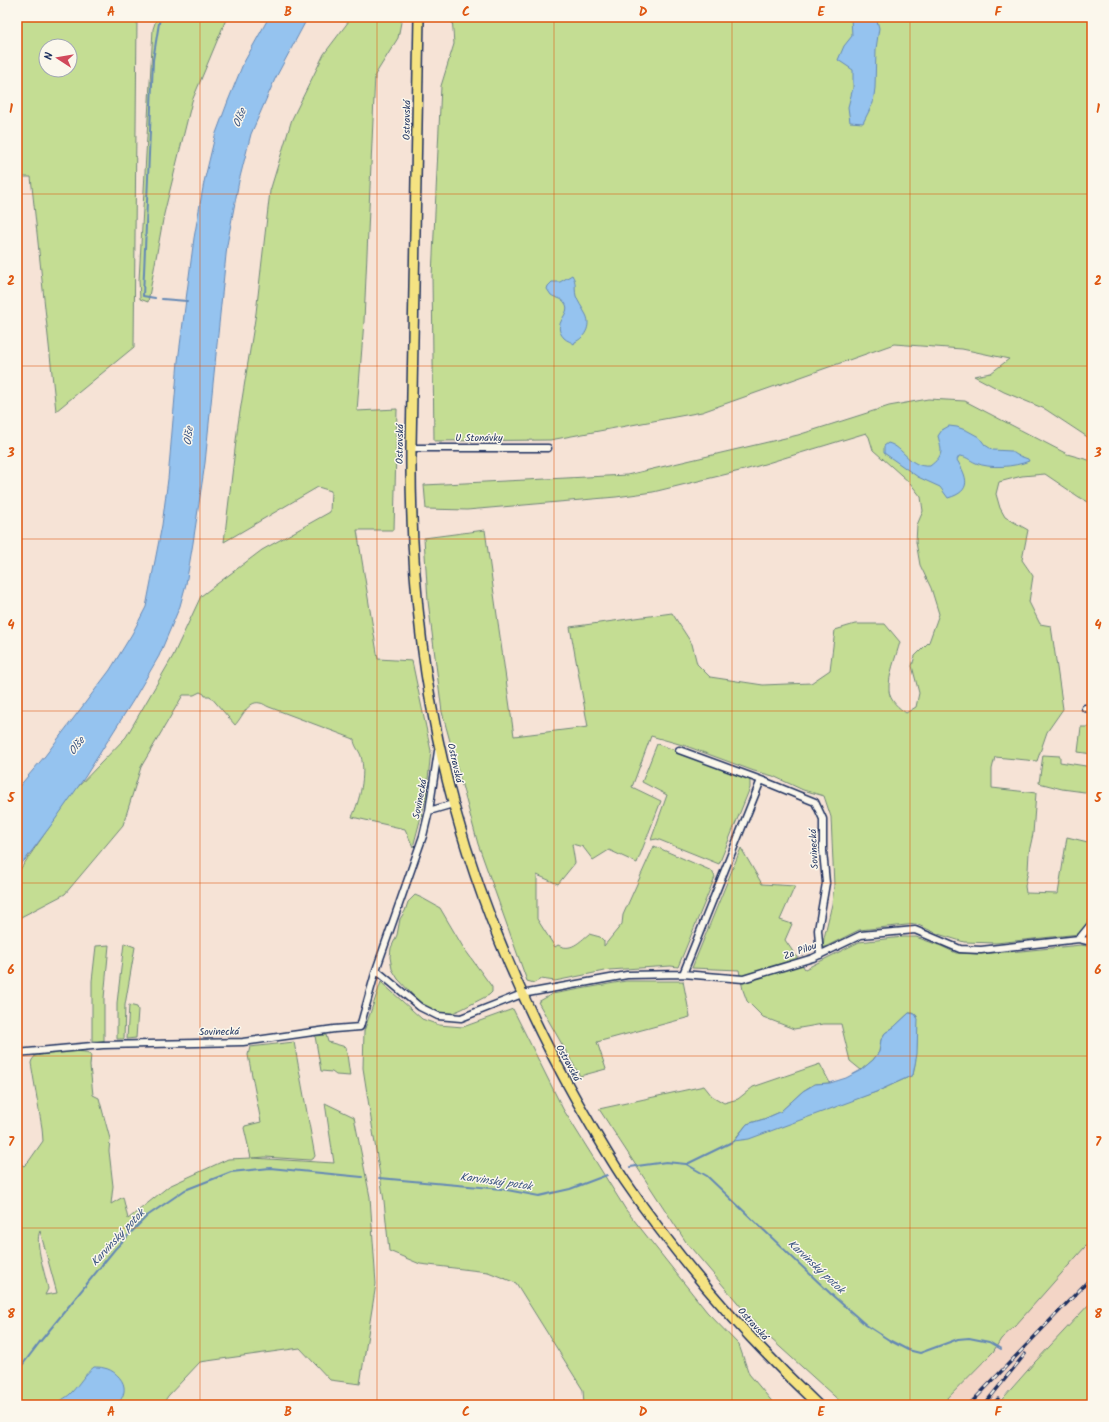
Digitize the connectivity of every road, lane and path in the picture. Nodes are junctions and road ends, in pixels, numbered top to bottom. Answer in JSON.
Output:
{"nodes":[{"id":1,"x":419,"y":17,"type":"edge"},
{"id":2,"x":411,"y":448,"type":"junction"},
{"id":3,"x":548,"y":448,"type":"dead end"},
{"id":4,"x":439,"y":744,"type":"junction"},
{"id":5,"x":679,"y":750,"type":"dead end"},
{"id":6,"x":761,"y":780,"type":"junction"},
{"id":7,"x":453,"y":804,"type":"junction"},
{"id":8,"x":429,"y":811,"type":"junction"},
{"id":9,"x":1092,"y":923,"type":"edge"},
{"id":10,"x":1080,"y":939,"type":"junction"},
{"id":11,"x":1092,"y":942,"type":"edge"},
{"id":12,"x":820,"y":955,"type":"junction"},
{"id":13,"x":376,"y":970,"type":"junction"},
{"id":14,"x":682,"y":974,"type":"junction"},
{"id":15,"x":522,"y":994,"type":"junction"},
{"id":16,"x":17,"y":1053,"type":"edge"},
{"id":17,"x":818,"y":1405,"type":"edge"}],
"edges":[{"from":1,"to":2,"type":"main road","name":"Ostravská"},
{"from":2,"to":3,"type":"street","name":"U Stonávky"},
{"from":2,"to":4,"type":"main road","name":"Ostravská"},
{"from":4,"to":7,"type":"main road","name":"Ostravská"},
{"from":4,"to":8,"type":"street","name":"Sovinecká"},
{"from":5,"to":6,"type":"street","name":"Sovinecká"},
{"from":6,"to":12,"type":"street","name":"Sovinecká"},
{"from":6,"to":14,"type":"street"},
{"from":7,"to":8,"type":"street"},
{"from":7,"to":15,"type":"main road","name":"Ostravská"},
{"from":8,"to":13,"type":"street","name":"Sovinecká"},
{"from":9,"to":10,"type":"street"},
{"from":10,"to":11,"type":"street","name":"Za Pilou"},
{"from":10,"to":12,"type":"street","name":"Za Pilou"},
{"from":12,"to":14,"type":"street","name":"Za Pilou"},
{"from":13,"to":15,"type":"street"},
{"from":13,"to":16,"type":"street","name":"Sovinecká"},
{"from":14,"to":15,"type":"street","name":"Za Pilou"},
{"from":15,"to":17,"type":"main road","name":"Ostravská"}]}
